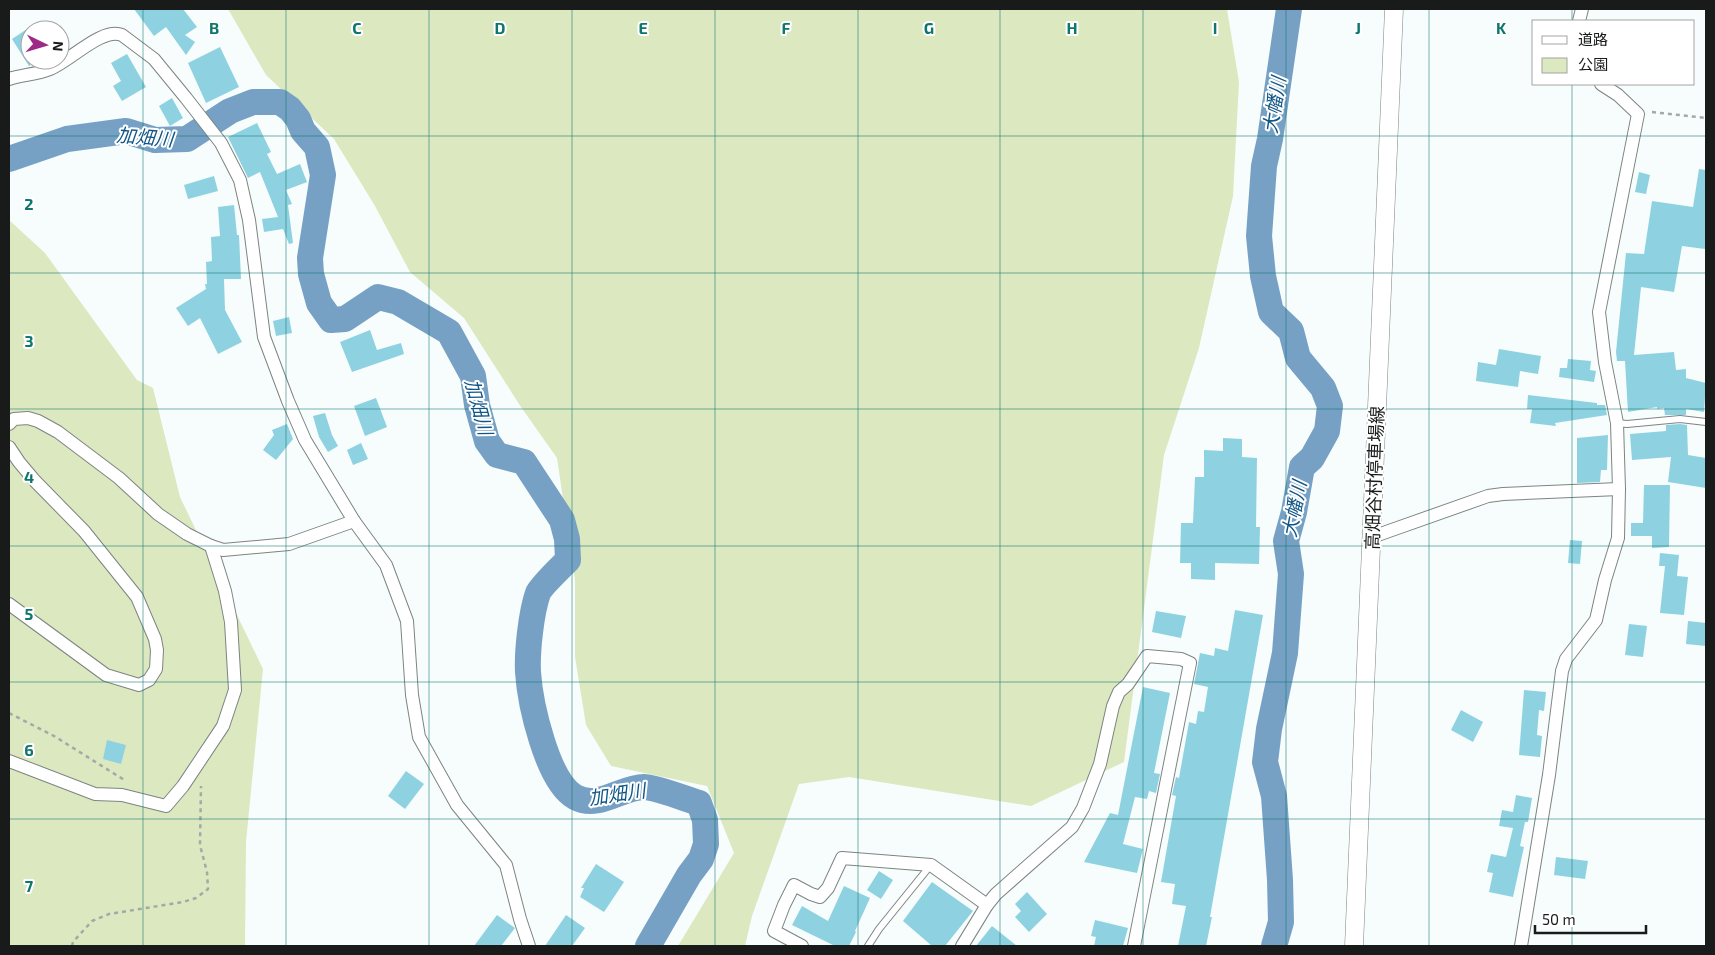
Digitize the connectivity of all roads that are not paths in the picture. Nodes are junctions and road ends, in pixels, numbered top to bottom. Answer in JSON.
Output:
{"nodes":[{"id":1,"x":1394,"y":9,"type":"edge"},
{"id":2,"x":9,"y":79,"type":"edge"},
{"id":3,"x":1603,"y":85,"type":"edge"},
{"id":4,"x":1706,"y":422,"type":"edge"},
{"id":5,"x":1617,"y":423,"type":"junction"},
{"id":6,"x":9,"y":424,"type":"edge"},
{"id":7,"x":9,"y":446,"type":"edge"},
{"id":8,"x":1619,"y":489,"type":"junction"},
{"id":9,"x":354,"y":521,"type":"junction"},
{"id":10,"x":1372,"y":536,"type":"junction"},
{"id":11,"x":211,"y":546,"type":"junction"},
{"id":12,"x":9,"y":604,"type":"edge"},
{"id":13,"x":9,"y":761,"type":"edge"},
{"id":14,"x":931,"y":865,"type":"junction"},
{"id":15,"x":987,"y":905,"type":"junction"},
{"id":16,"x":529,"y":946,"type":"edge"},
{"id":17,"x":802,"y":946,"type":"edge"},
{"id":18,"x":868,"y":946,"type":"edge"},
{"id":19,"x":962,"y":946,"type":"edge"},
{"id":20,"x":1134,"y":946,"type":"edge"},
{"id":21,"x":1354,"y":946,"type":"edge"},
{"id":22,"x":1521,"y":946,"type":"edge"}],
"edges":[{"from":1,"to":10,"type":"main road","name":"高畑谷村停車場線"},
{"from":2,"to":9,"type":"street"},
{"from":3,"to":5,"type":"street"},
{"from":4,"to":5,"type":"lane"},
{"from":5,"to":8,"type":"street"},
{"from":6,"to":11,"type":"street"},
{"from":7,"to":12,"type":"street"},
{"from":8,"to":10,"type":"street"},
{"from":8,"to":22,"type":"street"},
{"from":9,"to":11,"type":"street"},
{"from":9,"to":16,"type":"street"},
{"from":10,"to":21,"type":"main road","name":"高畑谷村停車場線"},
{"from":11,"to":13,"type":"street"},
{"from":14,"to":15,"type":"street"},
{"from":14,"to":17,"type":"street"},
{"from":14,"to":18,"type":"lane"},
{"from":15,"to":19,"type":"street"},
{"from":15,"to":20,"type":"street"}]}
